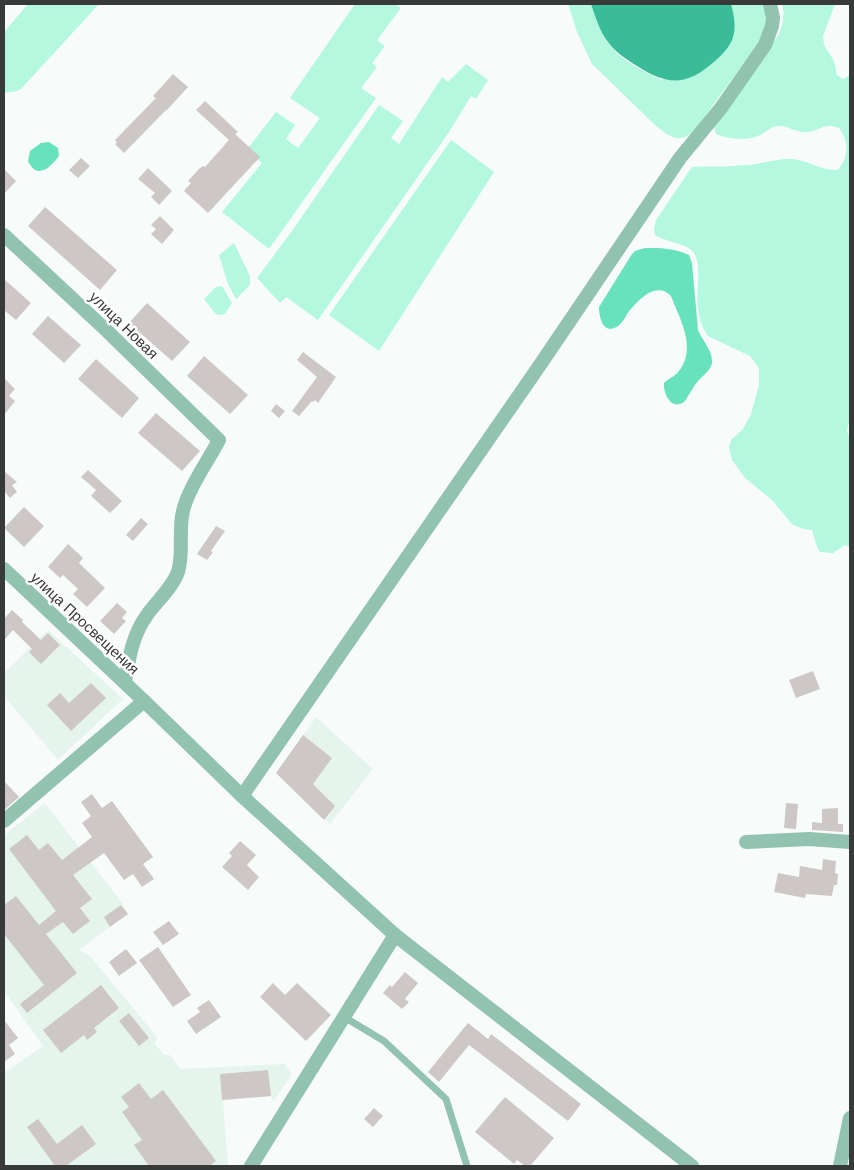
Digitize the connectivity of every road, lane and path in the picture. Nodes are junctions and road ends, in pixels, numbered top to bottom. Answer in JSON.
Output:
{"nodes":[{"id":1,"x":770,"y":4,"type":"edge"},
{"id":2,"x":4,"y":235,"type":"edge"},
{"id":3,"x":4,"y":569,"type":"edge"},
{"id":4,"x":125,"y":683,"type":"junction"},
{"id":5,"x":144,"y":702,"type":"junction"},
{"id":6,"x":242,"y":796,"type":"junction"},
{"id":7,"x":4,"y":821,"type":"edge"},
{"id":8,"x":746,"y":842,"type":"dead end"},
{"id":9,"x":850,"y":842,"type":"edge"},
{"id":10,"x":395,"y":935,"type":"junction"},
{"id":11,"x":344,"y":1017,"type":"junction"},
{"id":12,"x":850,"y":1118,"type":"edge"},
{"id":13,"x":251,"y":1166,"type":"edge"},
{"id":14,"x":467,"y":1166,"type":"edge"},
{"id":15,"x":692,"y":1166,"type":"edge"},
{"id":16,"x":840,"y":1166,"type":"edge"}],
"edges":[{"from":1,"to":6,"type":"street"},
{"from":2,"to":4,"type":"street","name":"улица Новая"},
{"from":3,"to":4,"type":"street","name":"улица Просвещения"},
{"from":4,"to":5,"type":"street","name":"улица Просвещения"},
{"from":5,"to":6,"type":"street","name":"улица Просвещения"},
{"from":5,"to":7,"type":"street"},
{"from":6,"to":10,"type":"street","name":"улица Просвещения"},
{"from":8,"to":9,"type":"street"},
{"from":10,"to":11,"type":"street"},
{"from":10,"to":15,"type":"street","name":"улица Просвещения"},
{"from":11,"to":13,"type":"street"},
{"from":11,"to":14,"type":"lane"},
{"from":12,"to":16,"type":"street"}]}
